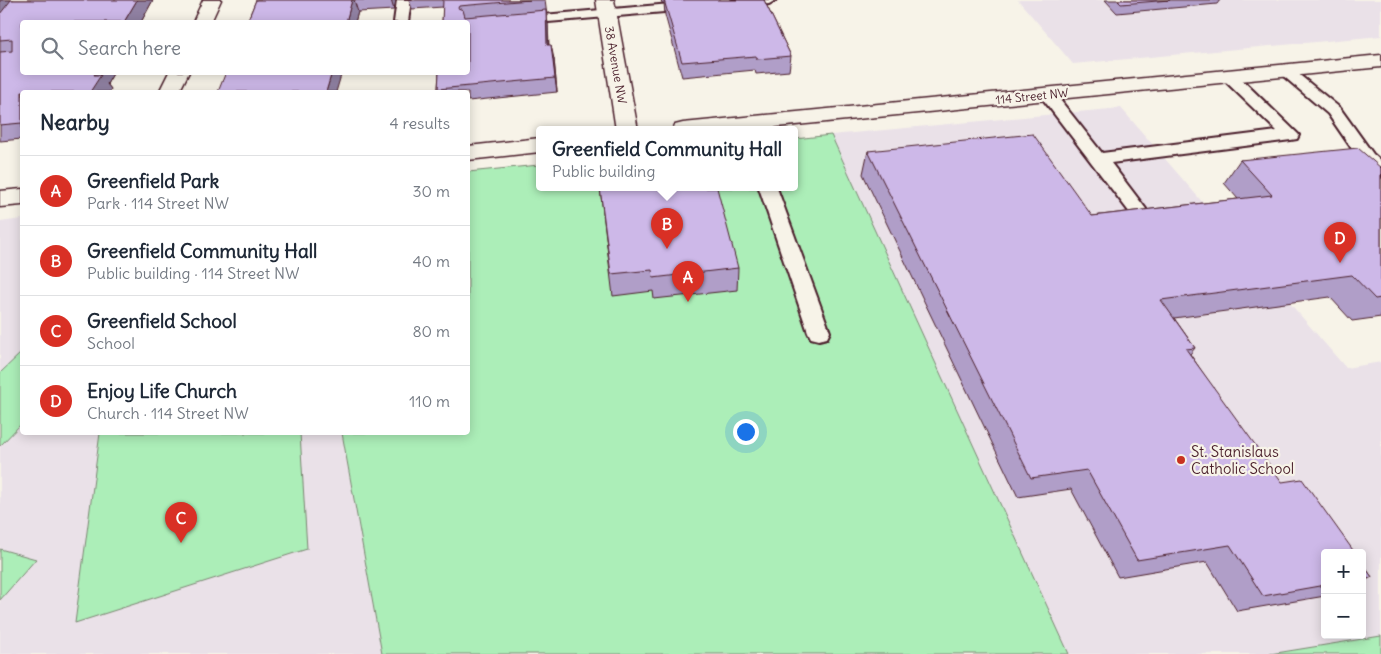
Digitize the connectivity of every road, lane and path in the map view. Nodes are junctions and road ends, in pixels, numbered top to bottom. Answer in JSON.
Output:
{"nodes":[{"id":1,"x":212,"y":0,"type":"edge"},
{"id":2,"x":404,"y":0,"type":"edge"},
{"id":3,"x":769,"y":0,"type":"edge"},
{"id":4,"x":722,"y":4,"type":"edge"},
{"id":5,"x":704,"y":6,"type":"edge"},
{"id":6,"x":606,"y":7,"type":"edge"},
{"id":7,"x":203,"y":20,"type":"edge"},
{"id":8,"x":401,"y":20,"type":"edge"},
{"id":9,"x":470,"y":25,"type":"edge"},
{"id":10,"x":1381,"y":61,"type":"edge"},
{"id":11,"x":1286,"y":71,"type":"junction"},
{"id":12,"x":178,"y":75,"type":"edge"},
{"id":13,"x":1229,"y":76,"type":"junction"},
{"id":14,"x":170,"y":90,"type":"edge"},
{"id":15,"x":1046,"y":94,"type":"junction"},
{"id":16,"x":626,"y":126,"type":"edge"},
{"id":17,"x":756,"y":126,"type":"edge"},
{"id":18,"x":536,"y":145,"type":"edge"},
{"id":19,"x":470,"y":152,"type":"edge"},
{"id":20,"x":1098,"y":158,"type":"junction"},
{"id":21,"x":1381,"y":171,"type":"edge"},
{"id":22,"x":769,"y":191,"type":"edge"},
{"id":23,"x":20,"y":197,"type":"edge"},
{"id":24,"x":0,"y":200,"type":"edge"},
{"id":25,"x":1137,"y":209,"type":"edge"},
{"id":26,"x":819,"y":332,"type":"dead end"}],
"edges":[{"from":1,"to":7,"type":"street"},
{"from":2,"to":8,"type":"lane"},
{"from":3,"to":4,"type":"lane"},
{"from":5,"to":6,"type":"lane"},
{"from":6,"to":9,"type":"lane"},
{"from":6,"to":16,"type":"street","name":"38 Avenue NW"},
{"from":10,"to":11,"type":"street","name":"114 Street NW"},
{"from":11,"to":13,"type":"street","name":"114 Street NW"},
{"from":11,"to":21,"type":"lane"},
{"from":12,"to":14,"type":"street"},
{"from":13,"to":15,"type":"street","name":"114 Street NW"},
{"from":13,"to":20,"type":"lane"},
{"from":15,"to":17,"type":"street","name":"114 Street NW"},
{"from":15,"to":20,"type":"lane"},
{"from":18,"to":19,"type":"street"},
{"from":20,"to":25,"type":"lane"},
{"from":22,"to":26,"type":"lane"},
{"from":23,"to":24,"type":"street"}]}
